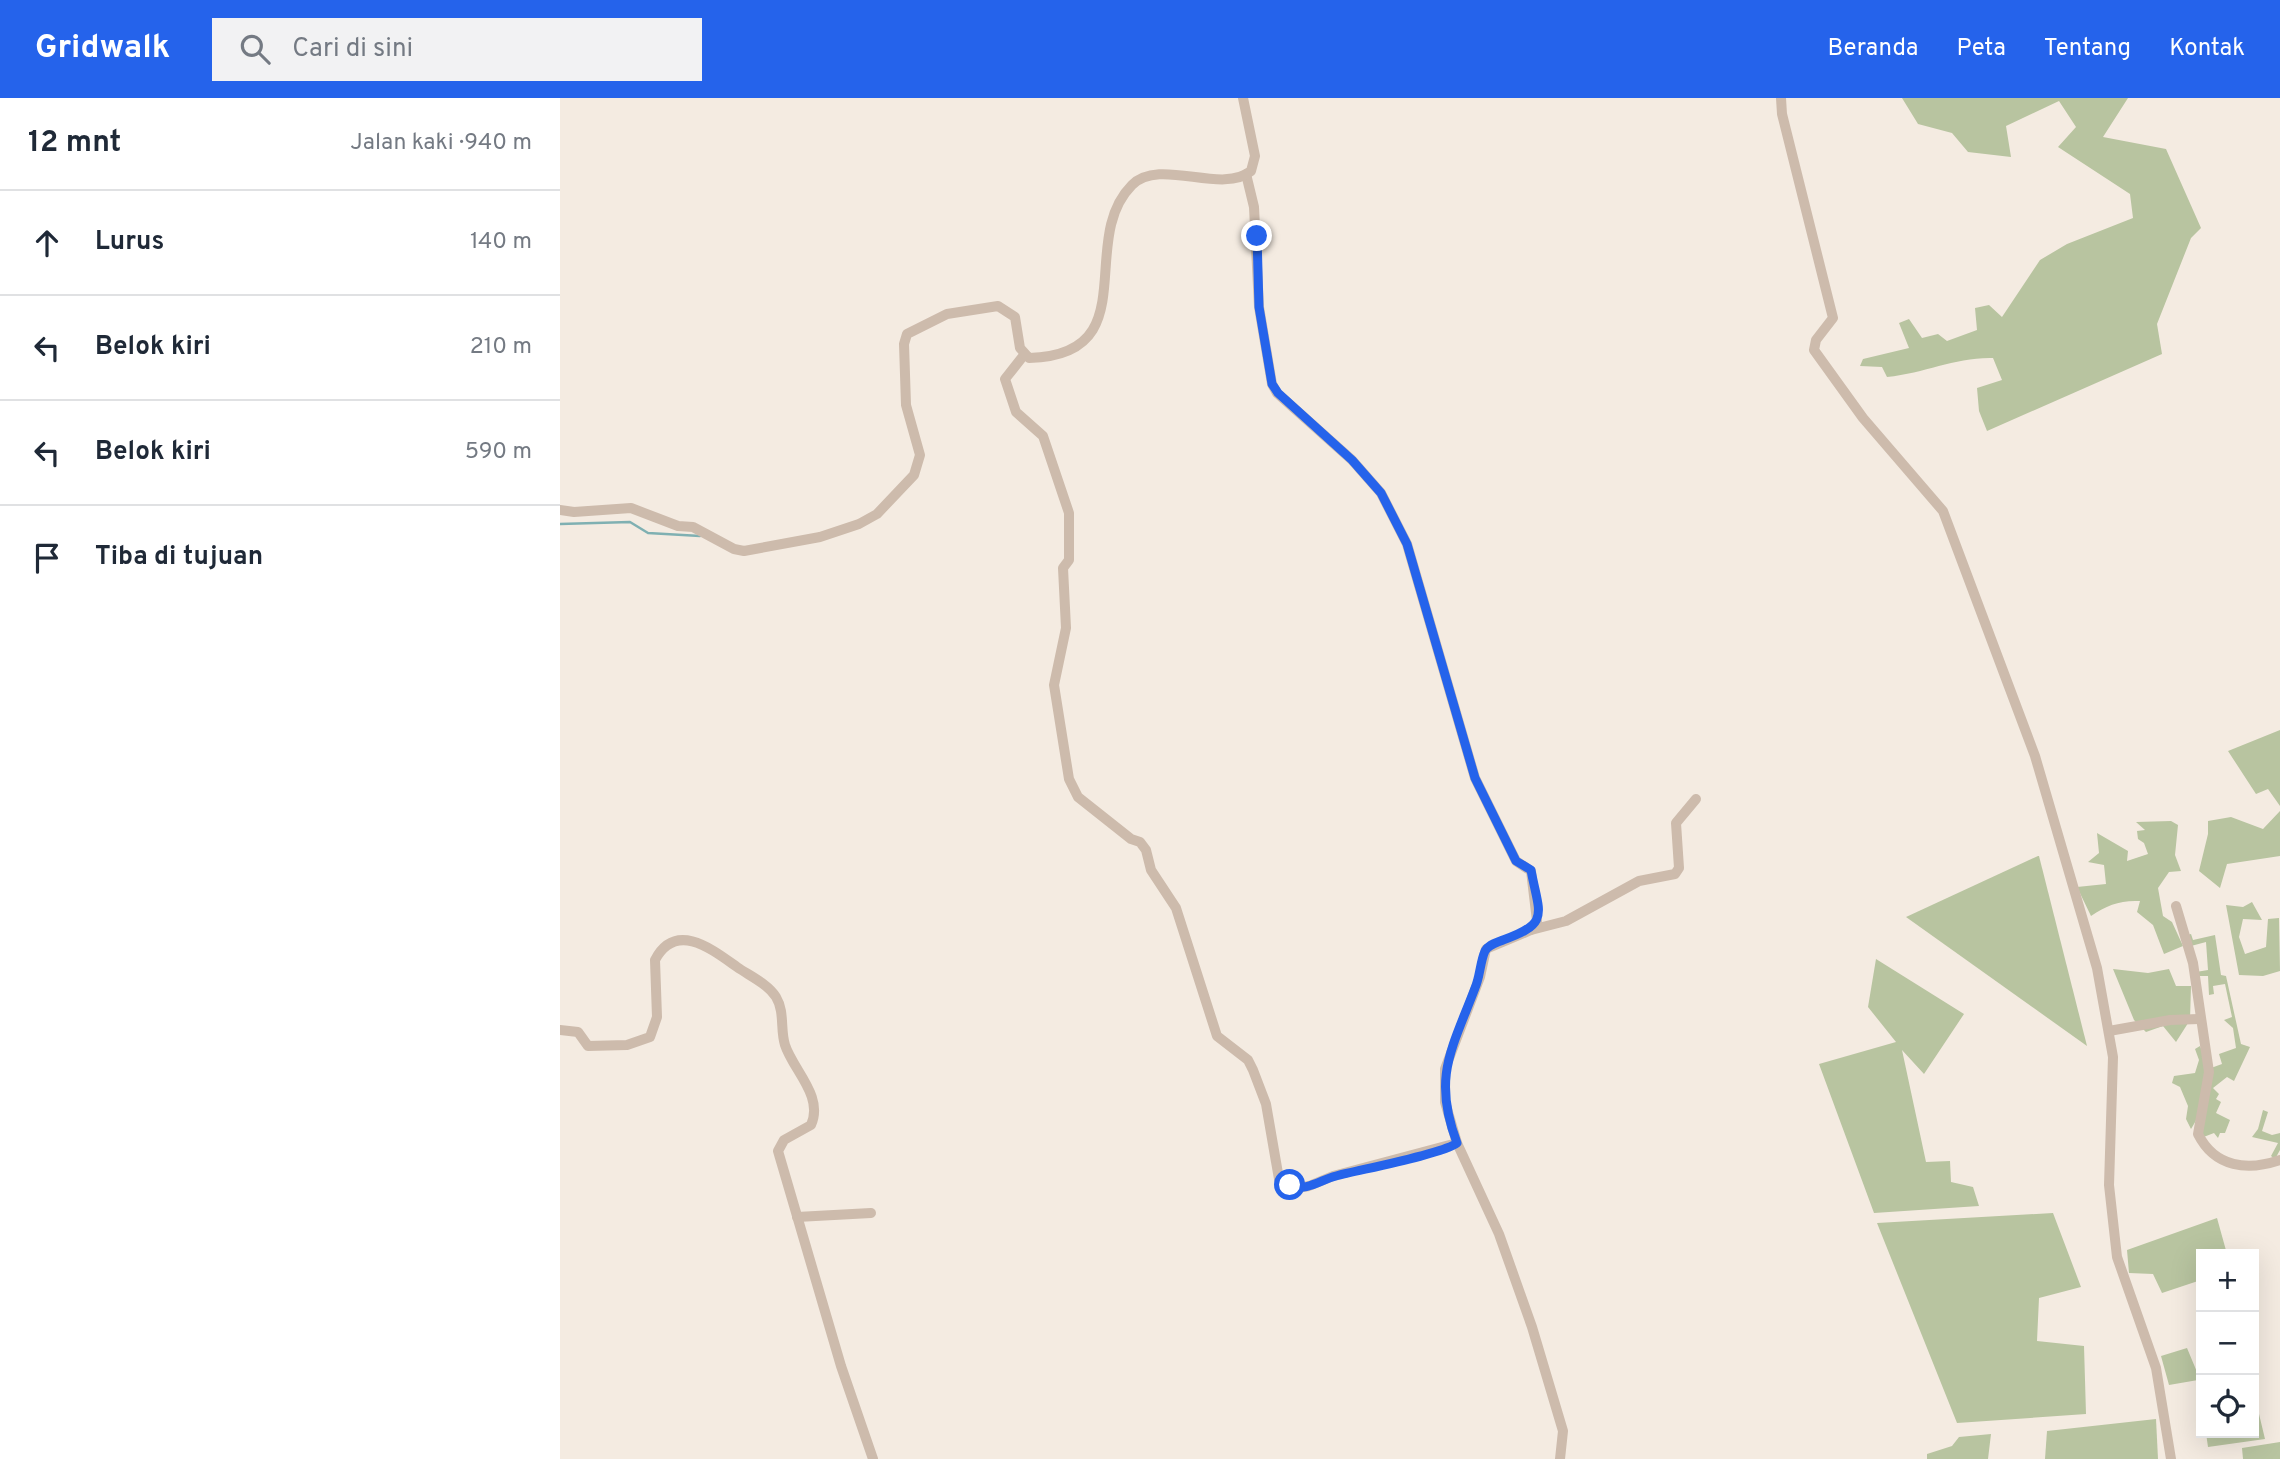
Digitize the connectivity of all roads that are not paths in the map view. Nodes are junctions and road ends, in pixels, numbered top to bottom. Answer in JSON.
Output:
{"nodes":[{"id":1,"x":1242,"y":98,"type":"edge"},
{"id":2,"x":1781,"y":98,"type":"edge"},
{"id":3,"x":1247,"y":178,"type":"junction"},
{"id":4,"x":1021,"y":359,"type":"junction"},
{"id":5,"x":560,"y":509,"type":"edge"},
{"id":6,"x":1696,"y":799,"type":"dead end"},
{"id":7,"x":2176,"y":906,"type":"dead end"},
{"id":8,"x":1531,"y":930,"type":"junction"},
{"id":9,"x":2199,"y":1019,"type":"junction"},
{"id":10,"x":560,"y":1030,"type":"edge"},
{"id":11,"x":2109,"y":1031,"type":"junction"},
{"id":12,"x":1457,"y":1143,"type":"junction"},
{"id":13,"x":2280,"y":1160,"type":"edge"},
{"id":14,"x":871,"y":1213,"type":"dead end"},
{"id":15,"x":797,"y":1217,"type":"junction"},
{"id":16,"x":873,"y":1459,"type":"edge"},
{"id":17,"x":1560,"y":1459,"type":"edge"},
{"id":18,"x":2171,"y":1459,"type":"edge"}],
"edges":[{"from":1,"to":3,"type":"street"},
{"from":2,"to":11,"type":"street"},
{"from":3,"to":4,"type":"street"},
{"from":3,"to":8,"type":"street"},
{"from":4,"to":5,"type":"street"},
{"from":4,"to":12,"type":"street"},
{"from":6,"to":8,"type":"street"},
{"from":7,"to":9,"type":"street"},
{"from":8,"to":12,"type":"street"},
{"from":9,"to":11,"type":"street"},
{"from":9,"to":13,"type":"street"},
{"from":10,"to":15,"type":"street"},
{"from":11,"to":18,"type":"street"},
{"from":12,"to":17,"type":"street"},
{"from":14,"to":15,"type":"street"},
{"from":15,"to":16,"type":"street"}]}
